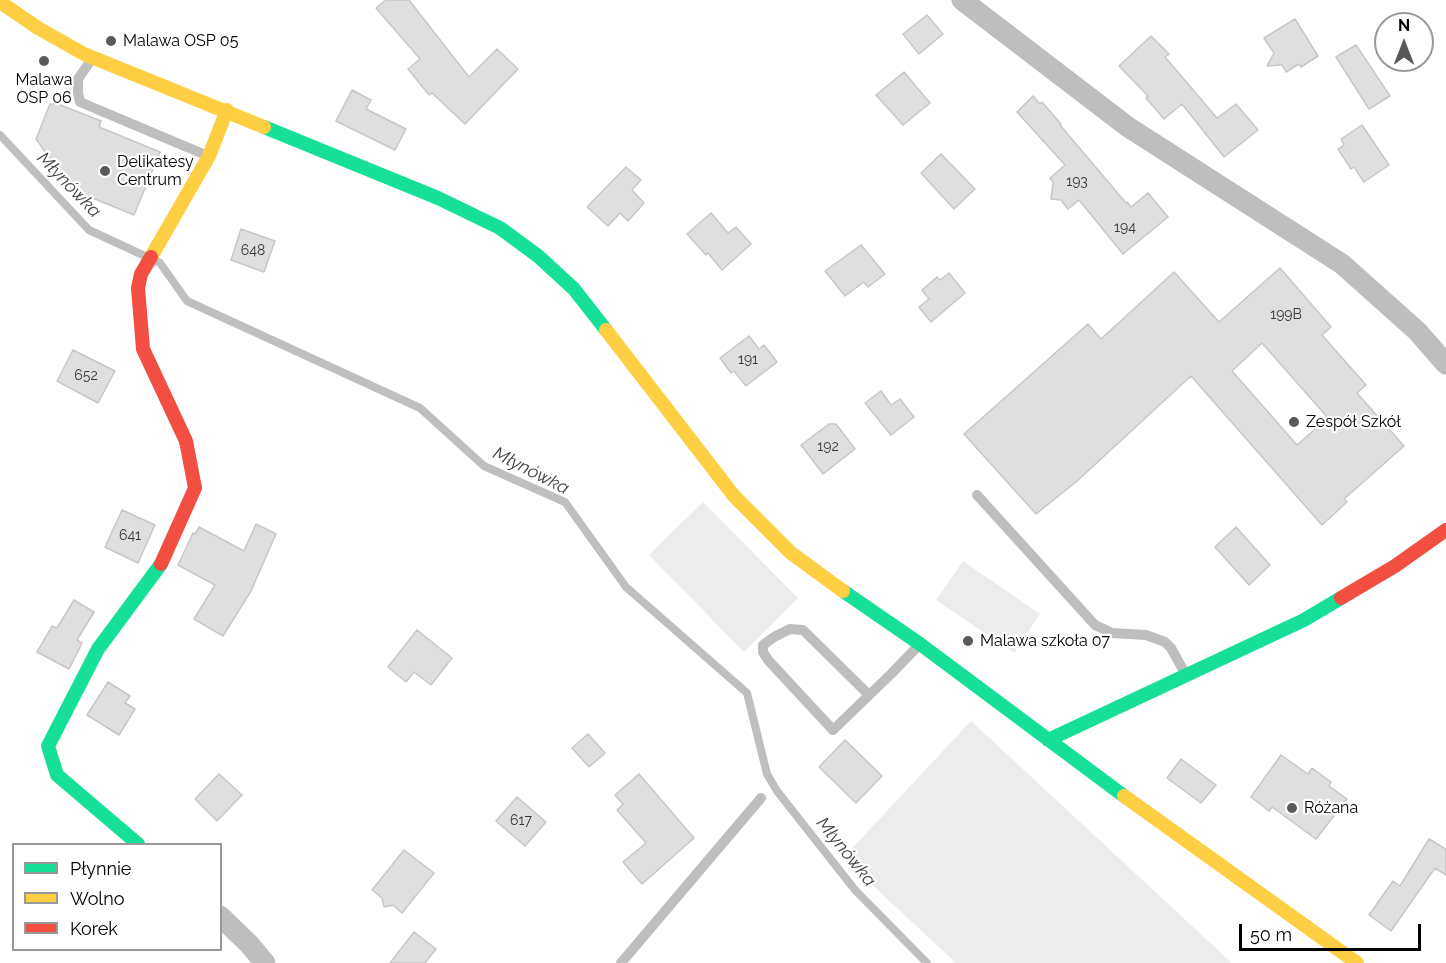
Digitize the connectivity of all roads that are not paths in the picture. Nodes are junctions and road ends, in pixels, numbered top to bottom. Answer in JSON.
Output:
{"nodes":[{"id":1,"x":962,"y":0,"type":"edge"},
{"id":2,"x":0,"y":2,"type":"edge"},
{"id":3,"x":92,"y":57,"type":"junction"},
{"id":4,"x":227,"y":110,"type":"junction"},
{"id":5,"x":208,"y":156,"type":"junction"},
{"id":6,"x":1446,"y":364,"type":"edge"},
{"id":7,"x":977,"y":495,"type":"dead end"},
{"id":8,"x":1446,"y":530,"type":"edge"},
{"id":9,"x":920,"y":644,"type":"junction"},
{"id":10,"x":1186,"y":675,"type":"junction"},
{"id":11,"x":869,"y":695,"type":"junction"},
{"id":12,"x":1048,"y":740,"type":"junction"},
{"id":13,"x":761,"y":798,"type":"dead end"},
{"id":14,"x":137,"y":843,"type":"edge"},
{"id":15,"x":222,"y":918,"type":"edge"},
{"id":16,"x":265,"y":963,"type":"edge"},
{"id":17,"x":621,"y":963,"type":"edge"},
{"id":18,"x":1357,"y":963,"type":"edge"}],
"edges":[{"from":1,"to":6,"type":"street"},
{"from":2,"to":3,"type":"street"},
{"from":3,"to":4,"type":"street"},
{"from":3,"to":5,"type":"lane"},
{"from":4,"to":5,"type":"street"},
{"from":4,"to":9,"type":"street"},
{"from":5,"to":14,"type":"street"},
{"from":7,"to":10,"type":"lane"},
{"from":8,"to":10,"type":"street"},
{"from":9,"to":11,"type":"lane"},
{"from":9,"to":12,"type":"street"},
{"from":10,"to":12,"type":"street"},
{"from":11,"to":11,"type":"lane"},
{"from":12,"to":18,"type":"street"},
{"from":13,"to":17,"type":"lane"},
{"from":15,"to":16,"type":"street"}]}
